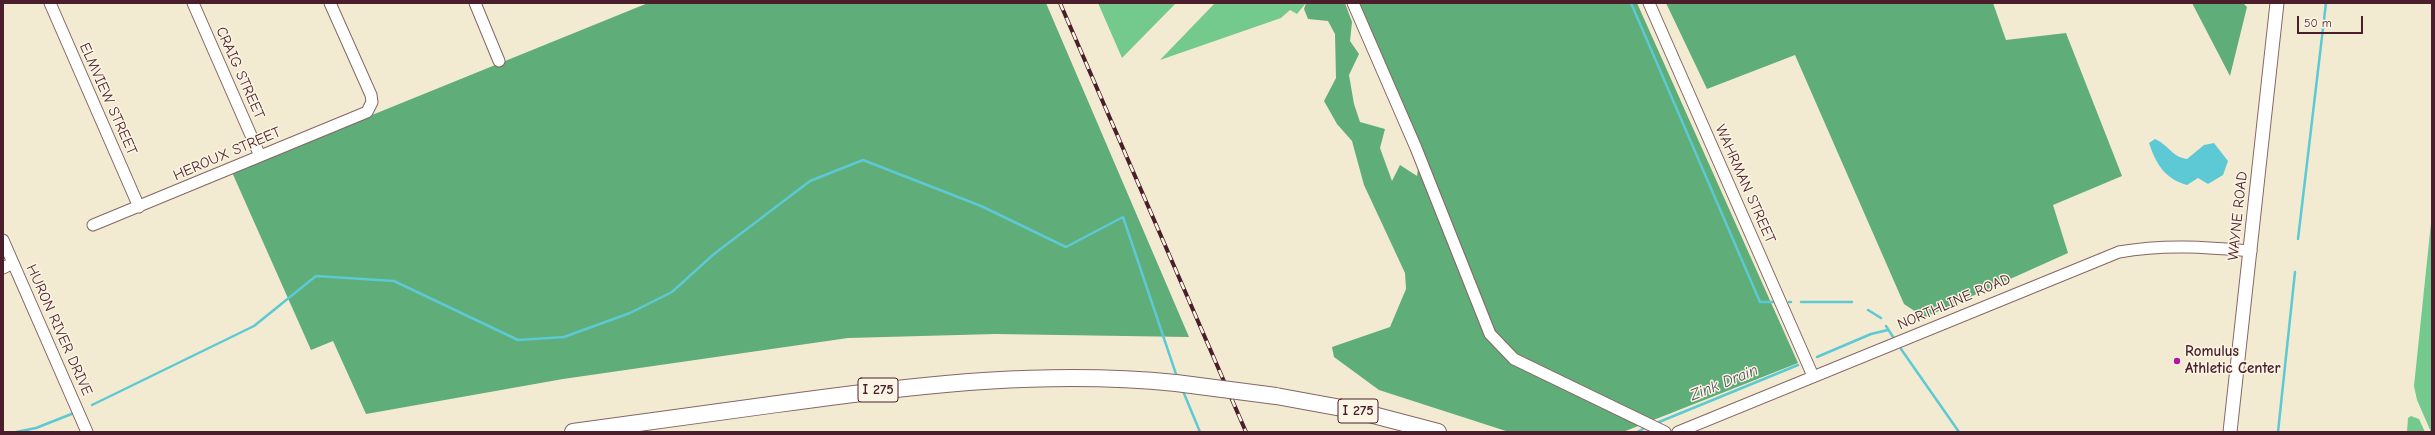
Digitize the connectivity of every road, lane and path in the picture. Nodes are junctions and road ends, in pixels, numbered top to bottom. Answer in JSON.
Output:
{"nodes":[{"id":1,"x":50,"y":3,"type":"edge"},
{"id":2,"x":193,"y":3,"type":"edge"},
{"id":3,"x":330,"y":3,"type":"edge"},
{"id":4,"x":475,"y":3,"type":"edge"},
{"id":5,"x":1353,"y":3,"type":"edge"},
{"id":6,"x":1649,"y":3,"type":"edge"},
{"id":7,"x":2277,"y":3,"type":"edge"},
{"id":8,"x":499,"y":61,"type":"dead end"},
{"id":9,"x":260,"y":156,"type":"junction"},
{"id":10,"x":139,"y":207,"type":"junction"},
{"id":11,"x":93,"y":226,"type":"dead end"},
{"id":12,"x":3,"y":240,"type":"edge"},
{"id":13,"x":2251,"y":251,"type":"junction"},
{"id":14,"x":8,"y":265,"type":"edge"},
{"id":15,"x":1813,"y":376,"type":"junction"},
{"id":16,"x":87,"y":432,"type":"edge"},
{"id":17,"x":573,"y":432,"type":"edge"},
{"id":18,"x":1438,"y":432,"type":"edge"},
{"id":19,"x":1665,"y":432,"type":"edge"},
{"id":20,"x":1678,"y":432,"type":"edge"},
{"id":21,"x":2230,"y":432,"type":"edge"}],
"edges":[{"from":1,"to":10,"type":"street","name":"ELMVIEW STREET"},
{"from":2,"to":9,"type":"street","name":"CRAIG STREET"},
{"from":3,"to":9,"type":"street","name":"HEROUX STREET"},
{"from":4,"to":8,"type":"street"},
{"from":5,"to":19,"type":"street"},
{"from":6,"to":15,"type":"street","name":"WAHRMAN STREET"},
{"from":7,"to":13,"type":"main road","name":"WAYNE ROAD"},
{"from":9,"to":10,"type":"street","name":"HEROUX STREET"},
{"from":10,"to":11,"type":"street","name":"HEROUX STREET"},
{"from":12,"to":14,"type":"street","name":"HURON RIVER DRIVE"},
{"from":13,"to":15,"type":"street","name":"NORTHLINE ROAD"},
{"from":13,"to":21,"type":"main road","name":"WAYNE ROAD"},
{"from":14,"to":16,"type":"street","name":"HURON RIVER DRIVE"},
{"from":15,"to":20,"type":"street","name":"NORTHLINE ROAD"},
{"from":17,"to":18,"type":"highway","number":"I 275","bridge":true}]}
